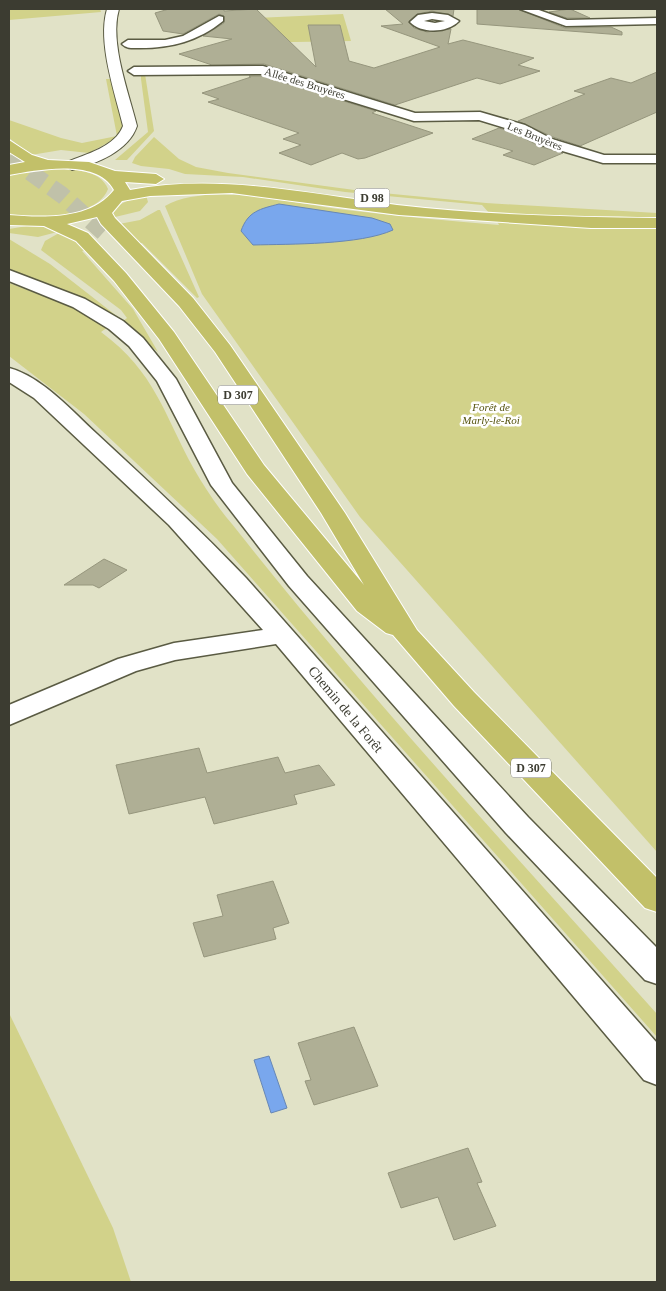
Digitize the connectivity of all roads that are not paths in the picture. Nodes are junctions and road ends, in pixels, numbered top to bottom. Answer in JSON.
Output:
{"nodes":[{"id":1,"x":114,"y":9,"type":"edge"},
{"id":2,"x":526,"y":9,"type":"edge"},
{"id":3,"x":218,"y":18,"type":"dead end"},
{"id":4,"x":657,"y":21,"type":"edge"},
{"id":5,"x":125,"y":35,"type":"junction"},
{"id":6,"x":113,"y":45,"type":"junction"},
{"id":7,"x":134,"y":71,"type":"junction"},
{"id":8,"x":118,"y":72,"type":"junction"},
{"id":9,"x":137,"y":86,"type":"dead end"},
{"id":10,"x":414,"y":116,"type":"joint"},
{"id":11,"x":143,"y":123,"type":"dead end"},
{"id":12,"x":9,"y":146,"type":"edge"},
{"id":13,"x":657,"y":159,"type":"edge"},
{"id":14,"x":47,"y":165,"type":"junction"},
{"id":15,"x":72,"y":165,"type":"junction"},
{"id":16,"x":9,"y":170,"type":"edge"},
{"id":17,"x":108,"y":173,"type":"junction"},
{"id":18,"x":113,"y":201,"type":"junction"},
{"id":19,"x":13,"y":222,"type":"edge"},
{"id":20,"x":46,"y":222,"type":"junction"},
{"id":21,"x":630,"y":222,"type":"junction"},
{"id":22,"x":657,"y":223,"type":"edge"},
{"id":23,"x":9,"y":276,"type":"edge"},
{"id":24,"x":9,"y":374,"type":"edge"},
{"id":25,"x":293,"y":514,"type":"junction"},
{"id":26,"x":363,"y":564,"type":"junction"},
{"id":27,"x":284,"y":635,"type":"junction"},
{"id":28,"x":407,"y":635,"type":"junction"},
{"id":29,"x":9,"y":716,"type":"edge"},
{"id":30,"x":657,"y":899,"type":"edge"},
{"id":31,"x":657,"y":970,"type":"edge"},
{"id":32,"x":657,"y":1069,"type":"edge"}],
"edges":[{"from":1,"to":5,"type":"street"},
{"from":1,"to":6,"type":"street"},
{"from":2,"to":4,"type":"street"},
{"from":3,"to":5,"type":"street"},
{"from":5,"to":6,"type":"street"},
{"from":5,"to":7,"type":"street"},
{"from":6,"to":8,"type":"street"},
{"from":7,"to":8,"type":"street"},
{"from":7,"to":9,"type":"street"},
{"from":7,"to":10,"type":"street","name":"Allée des Bruyères"},
{"from":8,"to":15,"type":"street"},
{"from":10,"to":13,"type":"street","name":"Les Bruyères"},
{"from":11,"to":17,"type":"street"},
{"from":12,"to":14,"type":"main road"},
{"from":14,"to":15,"type":"main road"},
{"from":14,"to":16,"type":"main road"},
{"from":15,"to":17,"type":"main road"},
{"from":17,"to":18,"type":"main road"},
{"from":17,"to":21,"type":"main road","number":"D 98"},
{"from":18,"to":20,"type":"main road"},
{"from":18,"to":21,"type":"main road","number":"D 98"},
{"from":18,"to":26,"type":"main road"},
{"from":19,"to":20,"type":"main road"},
{"from":20,"to":25,"type":"main road"},
{"from":21,"to":22,"type":"main road","number":"D 98"},
{"from":23,"to":31,"type":"street"},
{"from":24,"to":27,"type":"street","name":"Chemin de la Forêt"},
{"from":25,"to":26,"type":"main road","number":"D 307"},
{"from":25,"to":28,"type":"main road","number":"D 307"},
{"from":26,"to":28,"type":"main road","number":"D 307"},
{"from":27,"to":29,"type":"street"},
{"from":27,"to":32,"type":"street","name":"Chemin de la Forêt"},
{"from":28,"to":30,"type":"main road","number":"D 307"}]}
